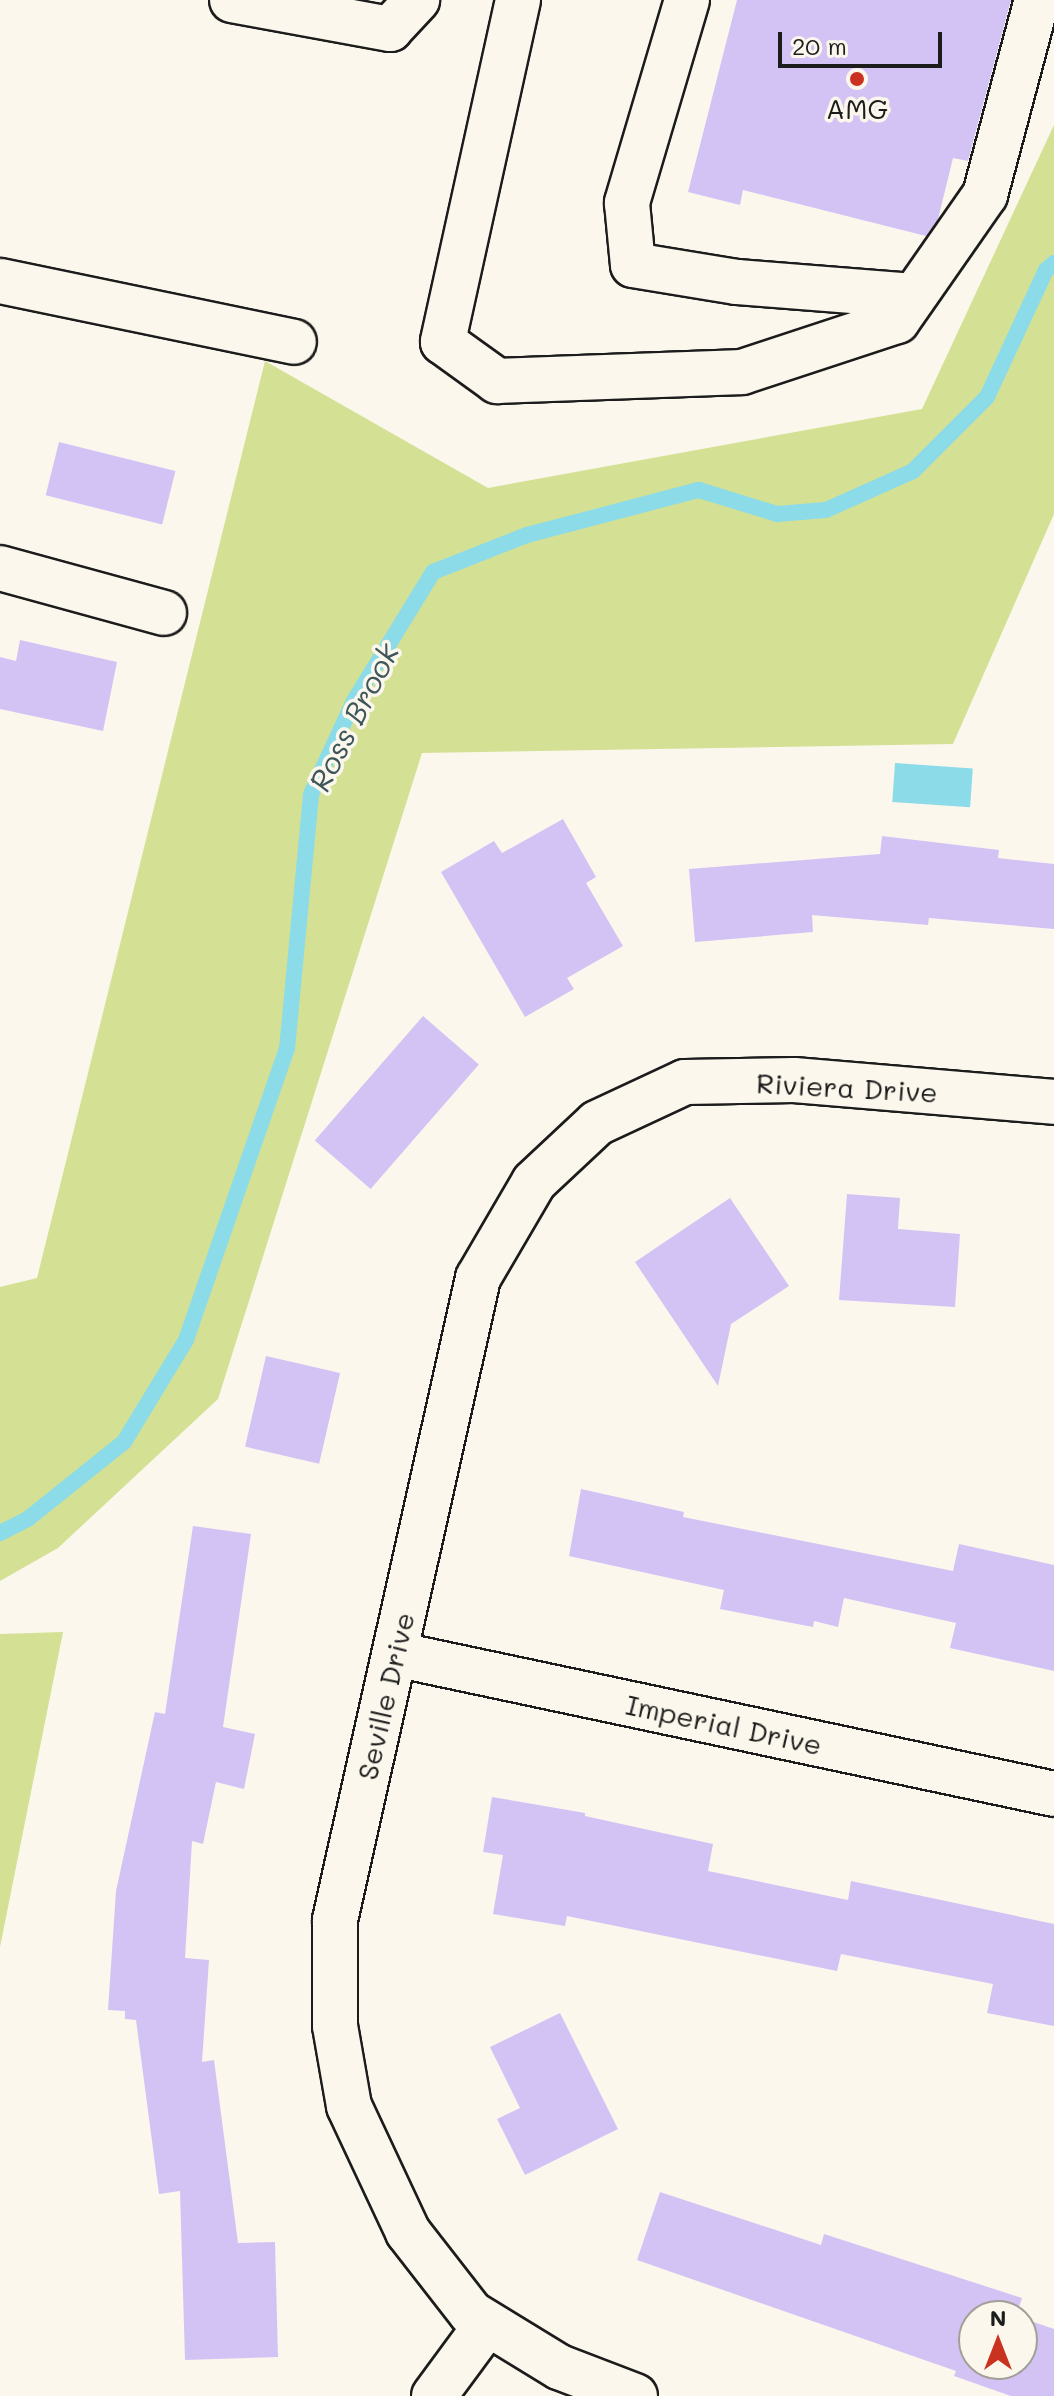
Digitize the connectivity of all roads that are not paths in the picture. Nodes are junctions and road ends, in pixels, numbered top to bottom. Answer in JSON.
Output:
{"nodes":[{"id":1,"x":232,"y":0,"type":"edge"},
{"id":2,"x":518,"y":0,"type":"edge"},
{"id":3,"x":687,"y":0,"type":"edge"},
{"id":4,"x":1037,"y":0,"type":"edge"},
{"id":5,"x":404,"y":14,"type":"edge"},
{"id":6,"x":0,"y":281,"type":"edge"},
{"id":7,"x":913,"y":296,"type":"junction"},
{"id":8,"x":294,"y":342,"type":"dead end"},
{"id":9,"x":0,"y":568,"type":"edge"},
{"id":10,"x":164,"y":613,"type":"dead end"},
{"id":11,"x":644,"y":1101,"type":"joint"},
{"id":12,"x":1054,"y":1102,"type":"edge"},
{"id":13,"x":395,"y":1654,"type":"junction"},
{"id":14,"x":1054,"y":1794,"type":"edge"},
{"id":15,"x":487,"y":2324,"type":"junction"},
{"id":16,"x":434,"y":2396,"type":"edge"},
{"id":17,"x":635,"y":2396,"type":"edge"}],
"edges":[{"from":1,"to":5,"type":"street"},
{"from":2,"to":7,"type":"street"},
{"from":3,"to":7,"type":"street"},
{"from":4,"to":7,"type":"street"},
{"from":6,"to":8,"type":"street"},
{"from":9,"to":10,"type":"street"},
{"from":11,"to":12,"type":"street","name":"Riviera Drive"},
{"from":11,"to":13,"type":"street","name":"Seville Drive"},
{"from":13,"to":14,"type":"street","name":"Imperial Drive"},
{"from":13,"to":15,"type":"street","name":"Seville Drive"},
{"from":15,"to":16,"type":"street"},
{"from":15,"to":17,"type":"street","name":"Seville Drive"}]}
